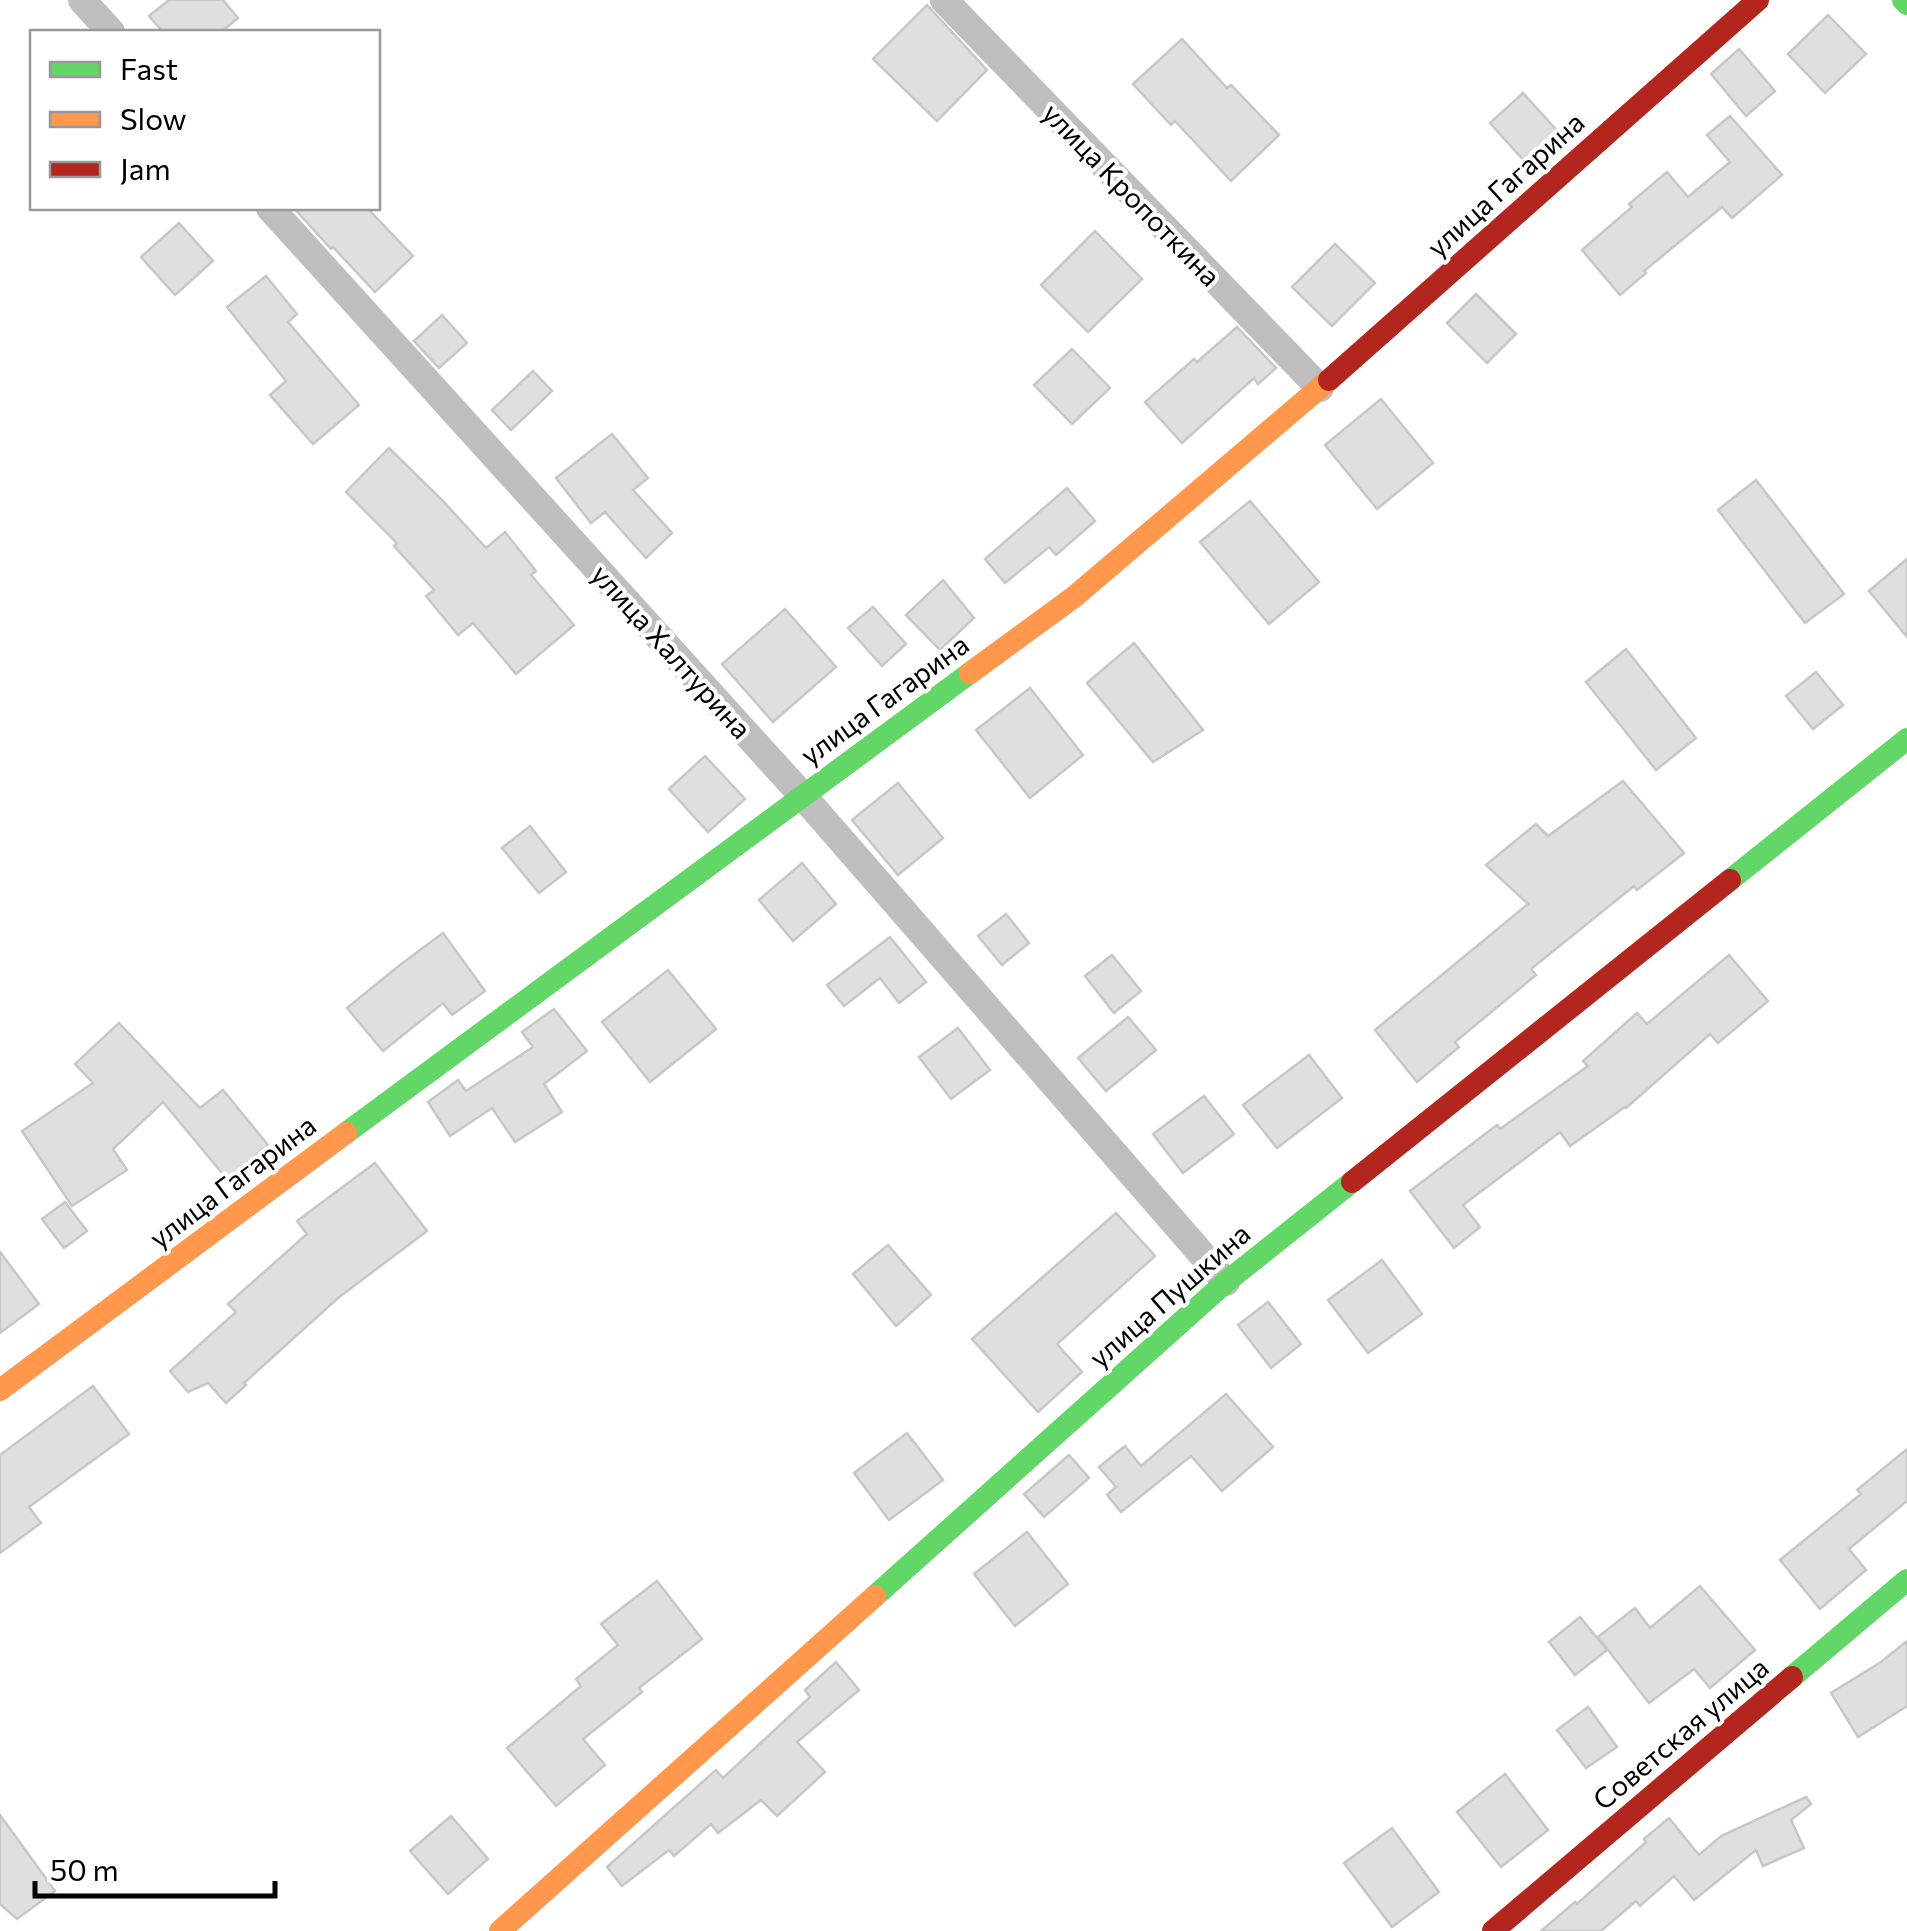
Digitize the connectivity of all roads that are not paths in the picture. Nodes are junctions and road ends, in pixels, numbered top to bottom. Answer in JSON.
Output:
{"nodes":[{"id":1,"x":82,"y":0,"type":"edge"},
{"id":2,"x":944,"y":0,"type":"edge"},
{"id":3,"x":1758,"y":0,"type":"edge"},
{"id":4,"x":109,"y":30,"type":"edge"},
{"id":5,"x":272,"y":210,"type":"edge"},
{"id":6,"x":1320,"y":388,"type":"junction"},
{"id":7,"x":1907,"y":740,"type":"edge"},
{"id":8,"x":802,"y":795,"type":"junction"},
{"id":9,"x":1226,"y":1282,"type":"junction"},
{"id":10,"x":0,"y":1390,"type":"edge"},
{"id":11,"x":1907,"y":1580,"type":"edge"},
{"id":12,"x":500,"y":1931,"type":"edge"},
{"id":13,"x":1492,"y":1931,"type":"edge"}],
"edges":[{"from":1,"to":4,"type":"street"},
{"from":2,"to":6,"type":"street","name":"улица Кропоткина"},
{"from":3,"to":6,"type":"street","name":"улица Гагарина"},
{"from":5,"to":8,"type":"street","name":"улица Халтурина"},
{"from":6,"to":8,"type":"street","name":"улица Гагарина"},
{"from":7,"to":9,"type":"street","name":"улица Пушкина"},
{"from":8,"to":9,"type":"street","name":"улица Халтурина"},
{"from":8,"to":10,"type":"street","name":"улица Гагарина"},
{"from":9,"to":12,"type":"street","name":"улица Пушкина"},
{"from":11,"to":13,"type":"street","name":"Советская улица"}]}
